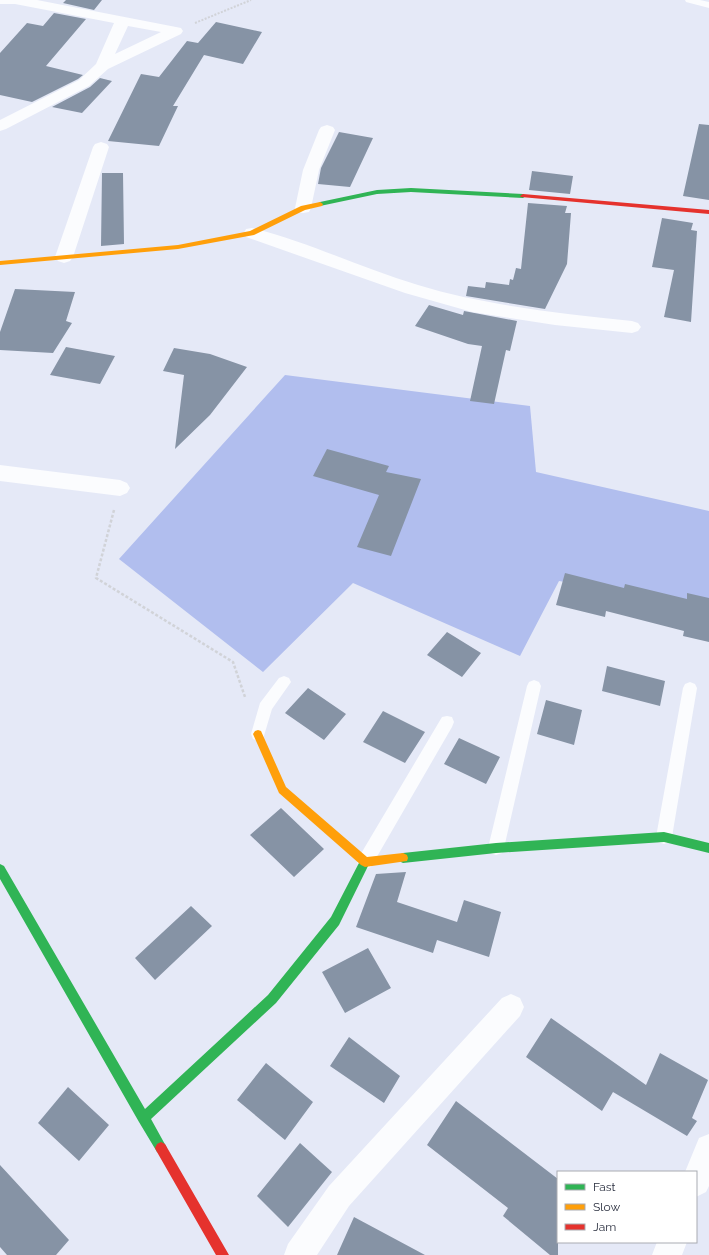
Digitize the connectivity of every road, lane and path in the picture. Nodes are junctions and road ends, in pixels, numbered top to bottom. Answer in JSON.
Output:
{"nodes":[{"id":1,"x":2,"y":0,"type":"edge"},
{"id":2,"x":251,"y":0,"type":"edge"},
{"id":3,"x":689,"y":0,"type":"edge"},
{"id":4,"x":709,"y":5,"type":"edge"},
{"id":5,"x":123,"y":20,"type":"junction"},
{"id":6,"x":176,"y":31,"type":"junction"},
{"id":7,"x":103,"y":66,"type":"junction"},
{"id":8,"x":0,"y":126,"type":"edge"},
{"id":9,"x":327,"y":130,"type":"dead end"},
{"id":10,"x":101,"y":147,"type":"dead end"},
{"id":11,"x":303,"y":208,"type":"junction"},
{"id":12,"x":709,"y":212,"type":"edge"},
{"id":13,"x":252,"y":233,"type":"junction"},
{"id":14,"x":64,"y":257,"type":"junction"},
{"id":15,"x":0,"y":263,"type":"edge"},
{"id":16,"x":632,"y":327,"type":"dead end"},
{"id":17,"x":0,"y":473,"type":"edge"},
{"id":18,"x":120,"y":488,"type":"joint"},
{"id":19,"x":284,"y":682,"type":"dead end"},
{"id":20,"x":534,"y":686,"type":"dead end"},
{"id":21,"x":690,"y":688,"type":"dead end"},
{"id":22,"x":447,"y":722,"type":"dead end"},
{"id":23,"x":258,"y":734,"type":"junction"},
{"id":24,"x":664,"y":837,"type":"junction"},
{"id":25,"x":496,"y":848,"type":"junction"},
{"id":26,"x":709,"y":848,"type":"edge"},
{"id":27,"x":364,"y":862,"type":"junction"},
{"id":28,"x":0,"y":869,"type":"edge"},
{"id":29,"x":511,"y":1007,"type":"dead end"},
{"id":30,"x":143,"y":1118,"type":"junction"},
{"id":31,"x":709,"y":1148,"type":"edge"},
{"id":32,"x":697,"y":1179,"type":"edge"},
{"id":33,"x":672,"y":1243,"type":"edge"},
{"id":34,"x":223,"y":1255,"type":"edge"},
{"id":35,"x":299,"y":1255,"type":"edge"},
{"id":36,"x":667,"y":1255,"type":"edge"}],
"edges":[{"from":1,"to":5,"type":"street"},
{"from":2,"to":6,"type":"path"},
{"from":3,"to":4,"type":"lane"},
{"from":5,"to":6,"type":"street"},
{"from":5,"to":7,"type":"street"},
{"from":6,"to":7,"type":"street"},
{"from":7,"to":8,"type":"street"},
{"from":9,"to":11,"type":"street"},
{"from":10,"to":14,"type":"street"},
{"from":11,"to":12,"type":"street"},
{"from":11,"to":13,"type":"street"},
{"from":13,"to":14,"type":"street"},
{"from":13,"to":16,"type":"street"},
{"from":14,"to":15,"type":"street"},
{"from":17,"to":18,"type":"street"},
{"from":18,"to":23,"type":"path"},
{"from":19,"to":23,"type":"lane"},
{"from":20,"to":25,"type":"lane"},
{"from":21,"to":24,"type":"lane"},
{"from":22,"to":27,"type":"lane"},
{"from":23,"to":27,"type":"street"},
{"from":24,"to":25,"type":"street"},
{"from":24,"to":26,"type":"street"},
{"from":25,"to":27,"type":"street"},
{"from":27,"to":30,"type":"street"},
{"from":28,"to":30,"type":"street"},
{"from":29,"to":35,"type":"street"},
{"from":30,"to":34,"type":"street"},
{"from":31,"to":32,"type":"street"},
{"from":33,"to":36,"type":"street"}]}
